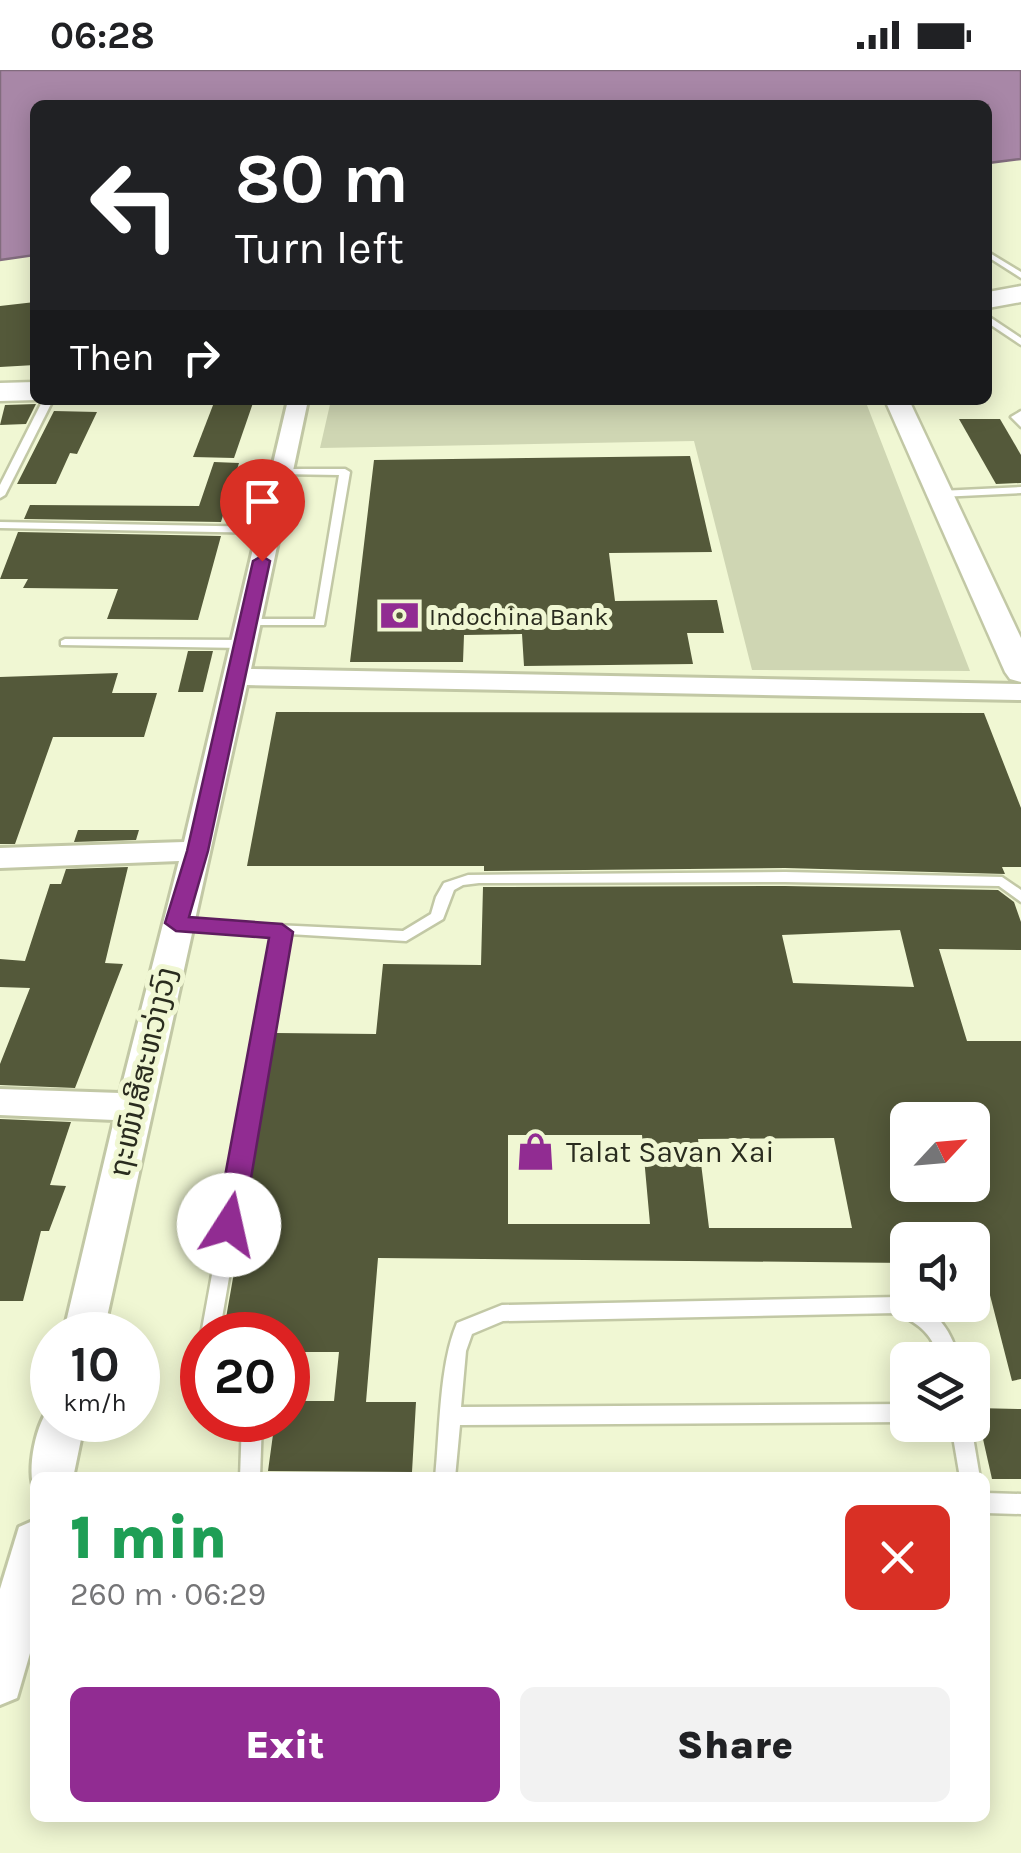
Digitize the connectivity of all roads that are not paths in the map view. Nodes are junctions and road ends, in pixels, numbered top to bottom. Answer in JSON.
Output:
{"nodes":[{"id":1,"x":992,"y":257,"type":"edge"},
{"id":2,"x":1021,"y":276,"type":"edge"},
{"id":3,"x":1021,"y":294,"type":"edge"},
{"id":4,"x":992,"y":299,"type":"edge"},
{"id":5,"x":992,"y":322,"type":"edge"},
{"id":6,"x":1021,"y":342,"type":"edge"},
{"id":7,"x":30,"y":391,"type":"edge"},
{"id":8,"x":0,"y":392,"type":"edge"},
{"id":9,"x":45,"y":405,"type":"edge"},
{"id":10,"x":297,"y":405,"type":"edge"},
{"id":11,"x":899,"y":405,"type":"edge"},
{"id":12,"x":1021,"y":414,"type":"edge"},
{"id":13,"x":1021,"y":424,"type":"edge"},
{"id":14,"x":283,"y":472,"type":"junction"},
{"id":15,"x":1021,"y":490,"type":"edge"},
{"id":16,"x":940,"y":494,"type":"junction"},
{"id":17,"x":0,"y":495,"type":"edge"},
{"id":18,"x":0,"y":525,"type":"edge"},
{"id":19,"x":268,"y":530,"type":"junction"},
{"id":20,"x":244,"y":633,"type":"junction"},
{"id":21,"x":65,"y":643,"type":"dead end"},
{"id":22,"x":1021,"y":672,"type":"edge"},
{"id":23,"x":236,"y":677,"type":"junction"},
{"id":24,"x":1021,"y":692,"type":"edge"},
{"id":25,"x":198,"y":851,"type":"junction"},
{"id":26,"x":0,"y":858,"type":"edge"},
{"id":27,"x":1021,"y":897,"type":"edge"},
{"id":28,"x":176,"y":923,"type":"junction"},
{"id":29,"x":282,"y":932,"type":"junction"},
{"id":30,"x":0,"y":1102,"type":"edge"},
{"id":31,"x":135,"y":1107,"type":"junction"},
{"id":32,"x":88,"y":1312,"type":"edge"},
{"id":33,"x":214,"y":1312,"type":"edge"},
{"id":34,"x":946,"y":1342,"type":"edge"},
{"id":35,"x":890,"y":1412,"type":"edge"},
{"id":36,"x":451,"y":1416,"type":"junction"},
{"id":37,"x":59,"y":1442,"type":"edge"},
{"id":38,"x":251,"y":1442,"type":"edge"},
{"id":39,"x":964,"y":1442,"type":"edge"},
{"id":40,"x":52,"y":1472,"type":"edge"},
{"id":41,"x":250,"y":1472,"type":"edge"},
{"id":42,"x":446,"y":1472,"type":"edge"},
{"id":43,"x":969,"y":1472,"type":"edge"},
{"id":44,"x":990,"y":1503,"type":"edge"},
{"id":45,"x":1021,"y":1504,"type":"edge"},
{"id":46,"x":30,"y":1562,"type":"edge"},
{"id":47,"x":0,"y":1681,"type":"edge"}],
"edges":[{"from":1,"to":2,"type":"lane"},
{"from":3,"to":4,"type":"main road"},
{"from":5,"to":6,"type":"lane"},
{"from":7,"to":8,"type":"main road"},
{"from":9,"to":17,"type":"lane"},
{"from":10,"to":14,"type":"street","name":"ຖະໜົນສີສະຫວ່າງວົງ"},
{"from":11,"to":16,"type":"street"},
{"from":12,"to":13,"type":"lane"},
{"from":14,"to":19,"type":"street","name":"ຖະໜົນສີສະຫວ່າງວົງ"},
{"from":14,"to":20,"type":"lane"},
{"from":15,"to":16,"type":"lane"},
{"from":16,"to":22,"type":"street"},
{"from":18,"to":19,"type":"lane"},
{"from":19,"to":20,"type":"street","name":"ຖະໜົນສີສະຫວ່າງວົງ"},
{"from":20,"to":21,"type":"lane"},
{"from":20,"to":23,"type":"street","name":"ຖະໜົນສີສະຫວ່າງວົງ"},
{"from":23,"to":24,"type":"street"},
{"from":23,"to":25,"type":"street","name":"ຖະໜົນສີສະຫວ່າງວົງ"},
{"from":25,"to":26,"type":"street"},
{"from":25,"to":28,"type":"street","name":"ຖະໜົນສີສະຫວ່າງວົງ"},
{"from":27,"to":29,"type":"lane"},
{"from":28,"to":29,"type":"lane"},
{"from":28,"to":31,"type":"street","name":"ຖະໜົນສີສະຫວ່າງວົງ"},
{"from":29,"to":33,"type":"lane"},
{"from":30,"to":31,"type":"street"},
{"from":31,"to":32,"type":"street","name":"ຖະໜົນສີສະຫວ່າງວົງ"},
{"from":34,"to":36,"type":"lane"},
{"from":35,"to":36,"type":"lane"},
{"from":36,"to":42,"type":"lane"},
{"from":37,"to":40,"type":"street"},
{"from":38,"to":41,"type":"lane"},
{"from":39,"to":43,"type":"lane"},
{"from":44,"to":45,"type":"lane"},
{"from":46,"to":47,"type":"street"}]}
